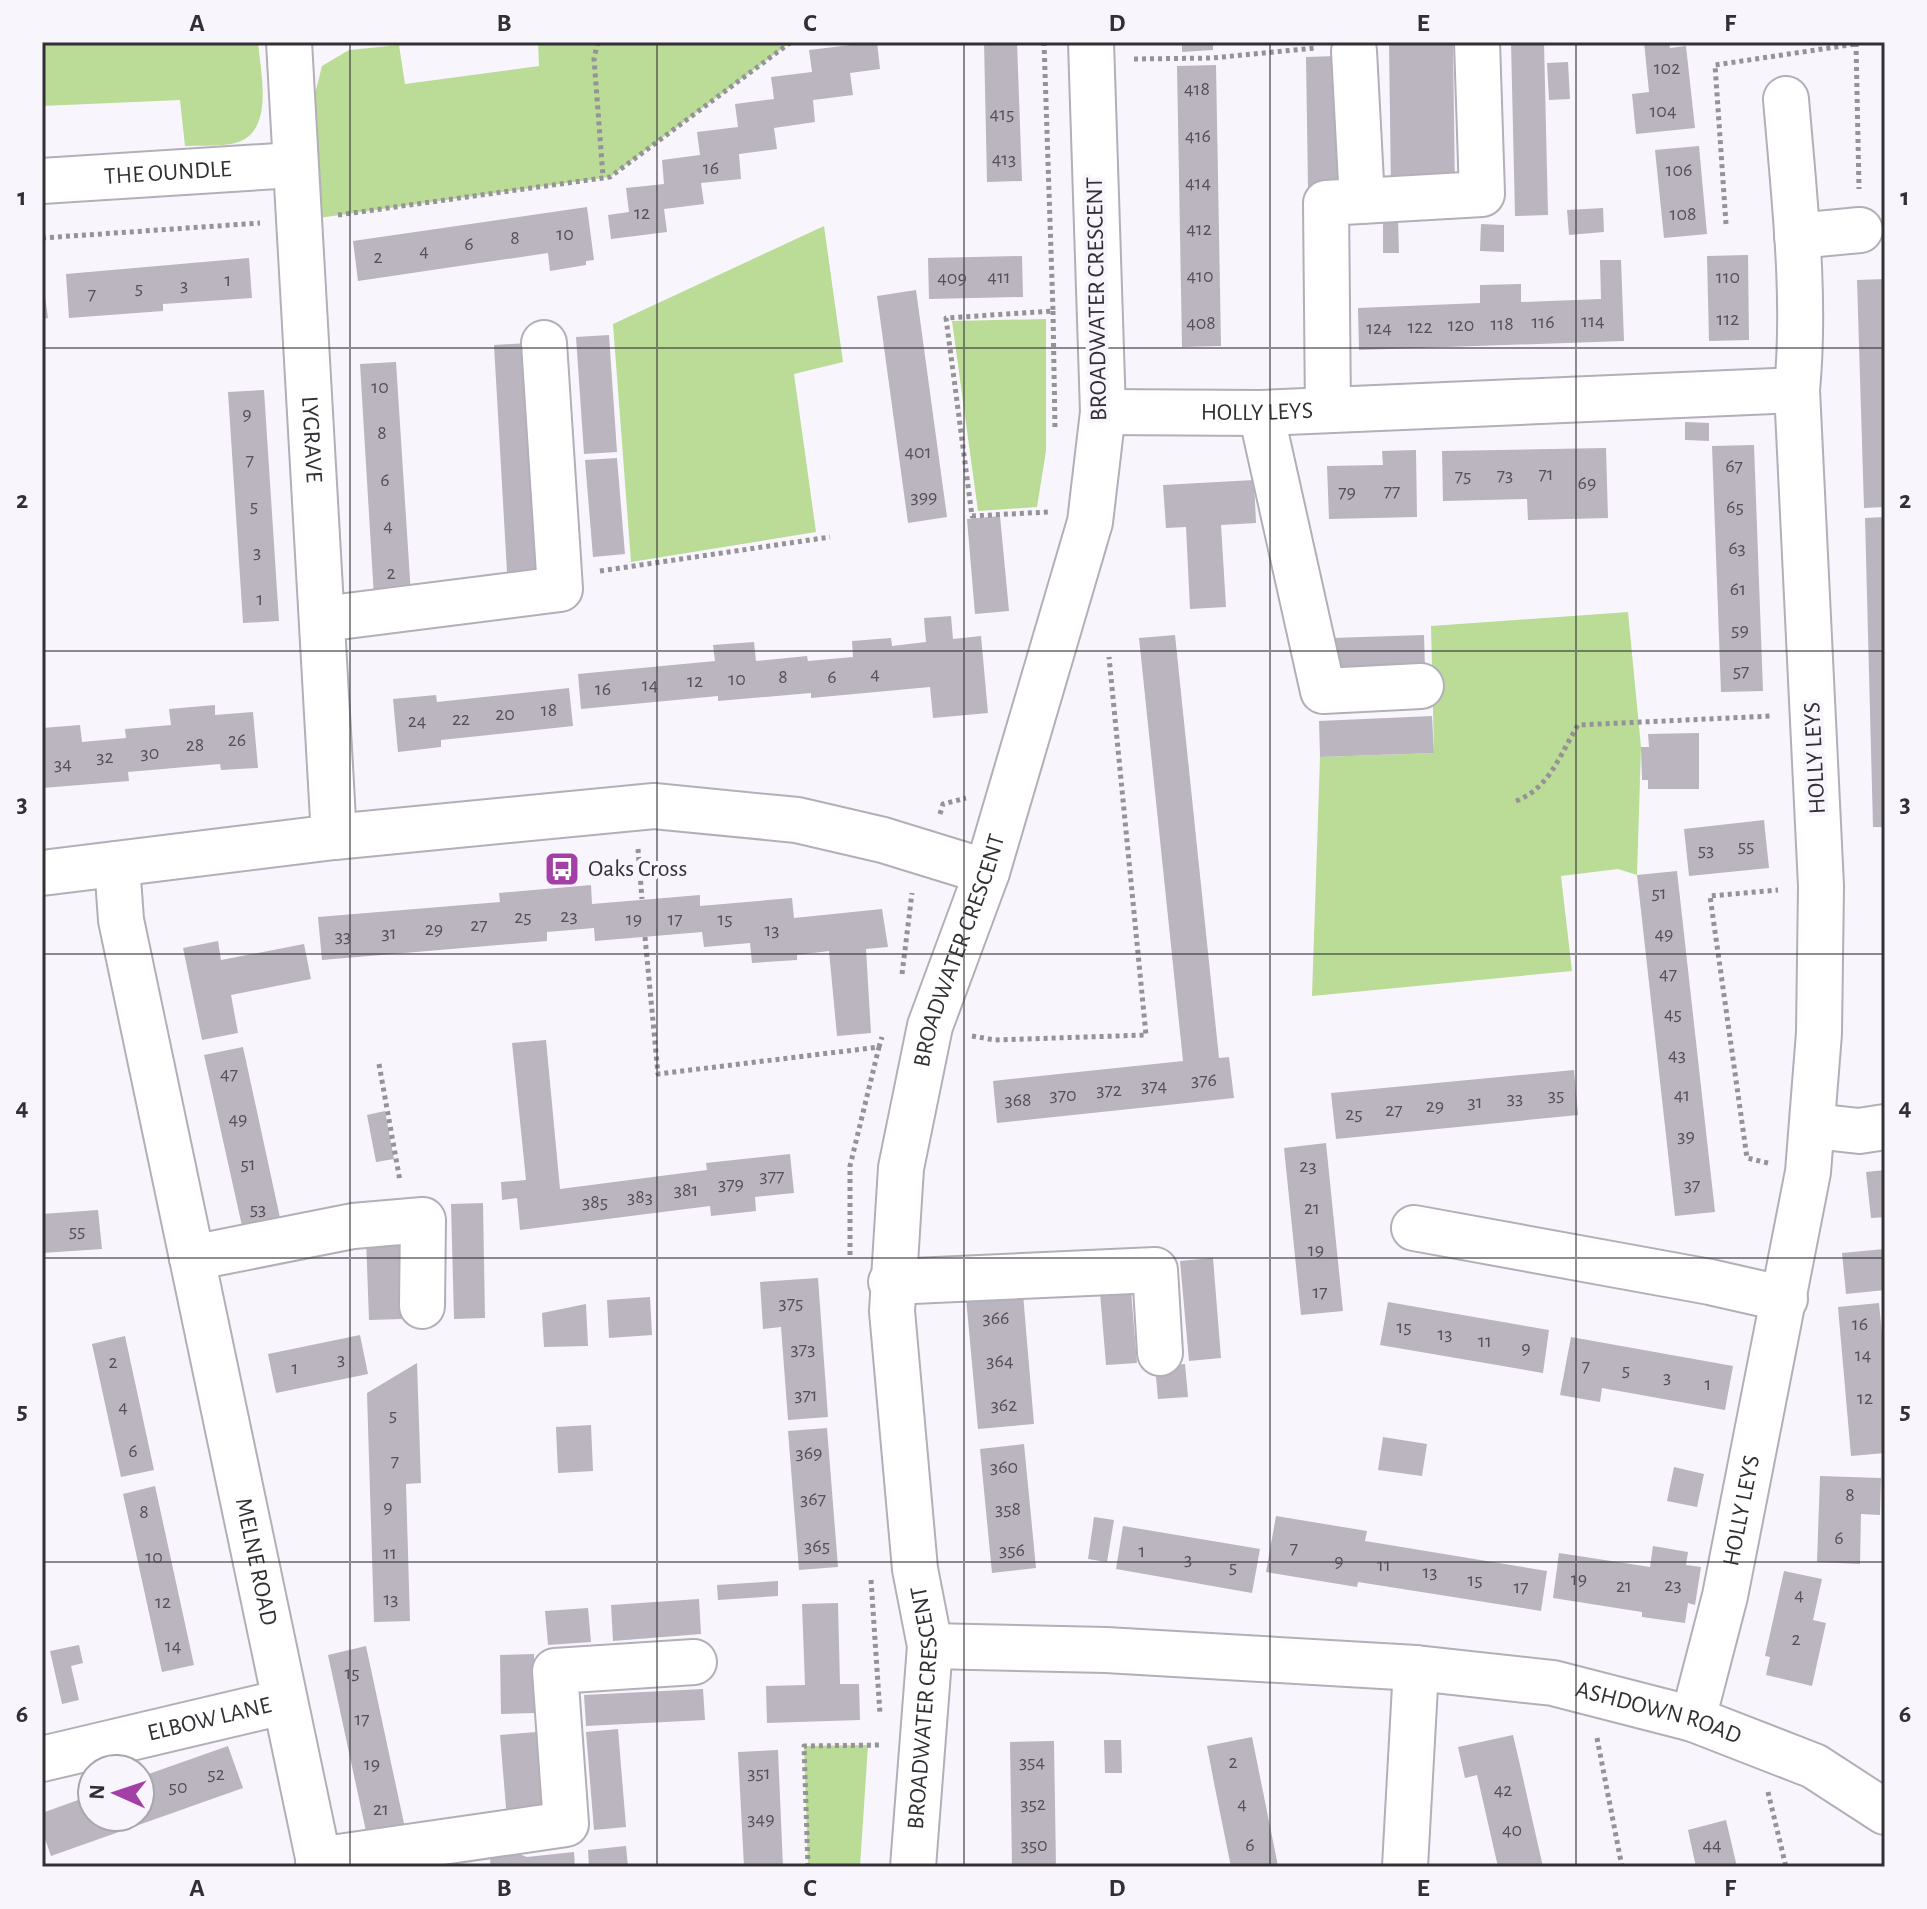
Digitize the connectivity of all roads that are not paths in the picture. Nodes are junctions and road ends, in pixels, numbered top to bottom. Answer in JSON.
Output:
{"nodes":[{"id":1,"x":289,"y":42,"type":"edge"},
{"id":2,"x":1091,"y":42,"type":"edge"},
{"id":3,"x":1477,"y":42,"type":"edge"},
{"id":4,"x":1340,"y":48,"type":"road end"},
{"id":5,"x":1786,"y":99,"type":"dead end"},
{"id":6,"x":294,"y":165,"type":"junction"},
{"id":7,"x":42,"y":181,"type":"edge"},
{"id":8,"x":1362,"y":201,"type":"junction"},
{"id":9,"x":1860,"y":230,"type":"road end"},
{"id":10,"x":1797,"y":236,"type":"junction"},
{"id":11,"x":544,"y":343,"type":"dead end"},
{"id":12,"x":1797,"y":390,"type":"junction"},
{"id":13,"x":1328,"y":410,"type":"junction"},
{"id":14,"x":1103,"y":412,"type":"junction"},
{"id":15,"x":1261,"y":413,"type":"junction"},
{"id":16,"x":323,"y":619,"type":"junction"},
{"id":17,"x":1421,"y":686,"type":"dead end"},
{"id":18,"x":334,"y":837,"type":"junction"},
{"id":19,"x":117,"y":864,"type":"junction"},
{"id":20,"x":987,"y":872,"type":"junction"},
{"id":21,"x":42,"y":873,"type":"edge"},
{"id":22,"x":1814,"y":1126,"type":"junction"},
{"id":23,"x":1885,"y":1127,"type":"edge"},
{"id":24,"x":1414,"y":1228,"type":"dead end"},
{"id":25,"x":192,"y":1258,"type":"junction"},
{"id":26,"x":891,"y":1282,"type":"junction"},
{"id":27,"x":1785,"y":1299,"type":"junction"},
{"id":28,"x":422,"y":1306,"type":"dead end"},
{"id":29,"x":1160,"y":1353,"type":"dead end"},
{"id":30,"x":930,"y":1646,"type":"junction"},
{"id":31,"x":694,"y":1662,"type":"dead end"},
{"id":32,"x":1416,"y":1668,"type":"junction"},
{"id":33,"x":283,"y":1702,"type":"junction"},
{"id":34,"x":1693,"y":1719,"type":"junction"},
{"id":35,"x":42,"y":1759,"type":"edge"},
{"id":36,"x":1885,"y":1812,"type":"edge"},
{"id":37,"x":319,"y":1864,"type":"edge"},
{"id":38,"x":913,"y":1867,"type":"edge"},
{"id":39,"x":1405,"y":1867,"type":"edge"}],
"edges":[{"from":1,"to":6,"type":"street","name":"LYGRAVE"},
{"from":2,"to":14,"type":"street","name":"BROADWATER CRESCENT"},
{"from":3,"to":8,"type":"street"},
{"from":4,"to":8,"type":"street"},
{"from":5,"to":10,"type":"street","name":"HOLLY LEYS"},
{"from":6,"to":7,"type":"street","name":"THE OUNDLE"},
{"from":6,"to":16,"type":"street","name":"LYGRAVE"},
{"from":8,"to":13,"type":"street"},
{"from":9,"to":10,"type":"street"},
{"from":10,"to":12,"type":"street","name":"HOLLY LEYS"},
{"from":11,"to":16,"type":"street"},
{"from":12,"to":13,"type":"street","name":"HOLLY LEYS"},
{"from":12,"to":22,"type":"street","name":"HOLLY LEYS"},
{"from":13,"to":15,"type":"street","name":"HOLLY LEYS"},
{"from":14,"to":15,"type":"street","name":"HOLLY LEYS"},
{"from":14,"to":20,"type":"street","name":"BROADWATER CRESCENT"},
{"from":15,"to":17,"type":"street"},
{"from":16,"to":18,"type":"street","name":"LYGRAVE"},
{"from":18,"to":19,"type":"street"},
{"from":18,"to":20,"type":"street"},
{"from":19,"to":21,"type":"street"},
{"from":19,"to":25,"type":"street"},
{"from":20,"to":26,"type":"street","name":"BROADWATER CRESCENT"},
{"from":22,"to":23,"type":"street"},
{"from":22,"to":27,"type":"street","name":"HOLLY LEYS"},
{"from":24,"to":27,"type":"street"},
{"from":25,"to":28,"type":"street"},
{"from":25,"to":33,"type":"street","name":"MELNE ROAD"},
{"from":26,"to":29,"type":"street"},
{"from":26,"to":30,"type":"street","name":"BROADWATER CRESCENT"},
{"from":27,"to":34,"type":"street","name":"HOLLY LEYS"},
{"from":30,"to":32,"type":"street","name":"ASHDOWN ROAD"},
{"from":30,"to":38,"type":"street","name":"BROADWATER CRESCENT"},
{"from":31,"to":37,"type":"street"},
{"from":32,"to":34,"type":"street","name":"ASHDOWN ROAD"},
{"from":32,"to":39,"type":"street"},
{"from":33,"to":35,"type":"street","name":"ELBOW LANE"},
{"from":33,"to":37,"type":"street","name":"MELNE ROAD"},
{"from":34,"to":36,"type":"street","name":"ASHDOWN ROAD"}]}
